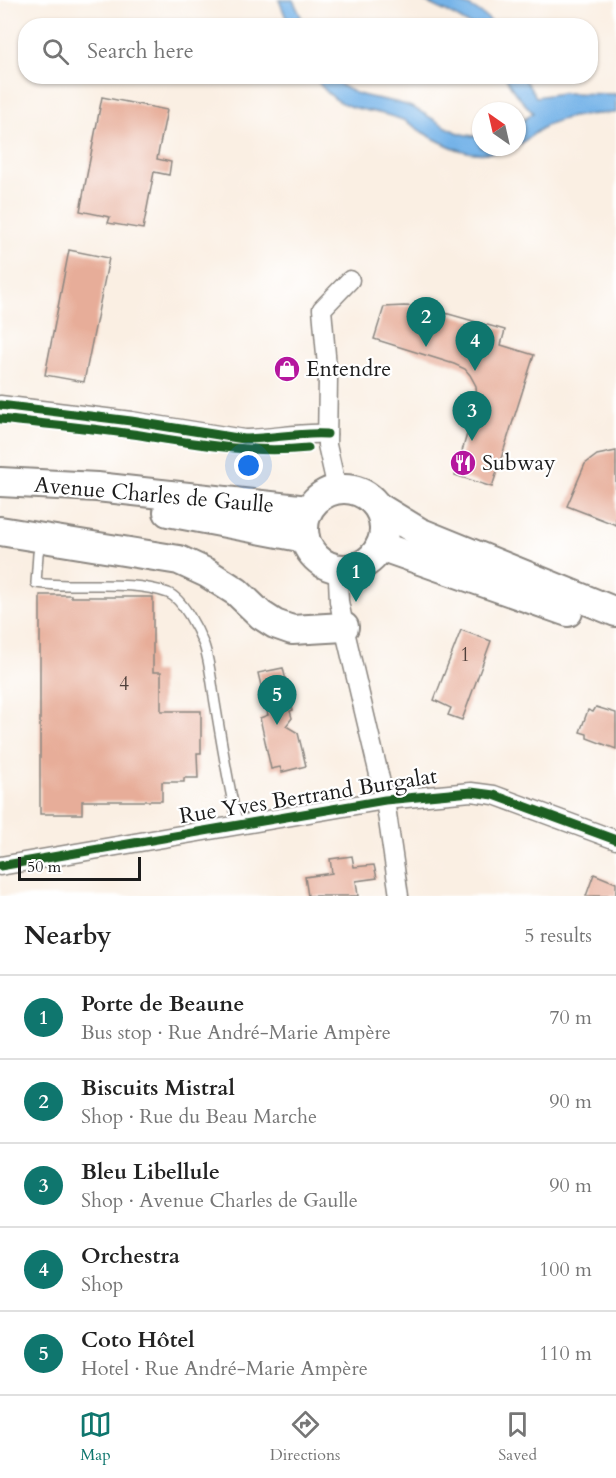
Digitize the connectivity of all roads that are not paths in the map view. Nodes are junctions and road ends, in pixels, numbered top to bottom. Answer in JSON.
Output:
{"nodes":[{"id":1,"x":350,"y":280,"type":"dead end"},
{"id":2,"x":0,"y":405,"type":"edge"},
{"id":3,"x":327,"y":434,"type":"junction"},
{"id":4,"x":0,"y":482,"type":"edge"},
{"id":5,"x":0,"y":489,"type":"edge"},
{"id":6,"x":337,"y":489,"type":"junction"},
{"id":7,"x":378,"y":507,"type":"junction"},
{"id":8,"x":307,"y":524,"type":"junction"},
{"id":9,"x":0,"y":531,"type":"edge"},
{"id":10,"x":42,"y":538,"type":"junction"},
{"id":11,"x":380,"y":546,"type":"junction"},
{"id":12,"x":332,"y":567,"type":"junction"},
{"id":13,"x":616,"y":612,"type":"edge"},
{"id":14,"x":344,"y":627,"type":"junction"},
{"id":15,"x":616,"y":630,"type":"edge"},
{"id":16,"x":385,"y":800,"type":"junction"},
{"id":17,"x":238,"y":825,"type":"junction"},
{"id":18,"x":616,"y":840,"type":"edge"},
{"id":19,"x":0,"y":866,"type":"edge"},
{"id":20,"x":399,"y":896,"type":"edge"}],
"edges":[{"from":1,"to":3,"type":"street"},
{"from":2,"to":3,"type":"street"},
{"from":3,"to":6,"type":"street"},
{"from":4,"to":8,"type":"main road","name":"Avenue Charles de Gaulle"},
{"from":5,"to":8,"type":"main road","name":"Avenue Charles de Gaulle"},
{"from":6,"to":7,"type":"main road"},
{"from":6,"to":8,"type":"main road"},
{"from":7,"to":11,"type":"main road"},
{"from":7,"to":13,"type":"main road"},
{"from":8,"to":12,"type":"main road"},
{"from":9,"to":10,"type":"main road"},
{"from":10,"to":14,"type":"main road"},
{"from":10,"to":17,"type":"lane"},
{"from":11,"to":12,"type":"main road"},
{"from":11,"to":15,"type":"main road"},
{"from":12,"to":14,"type":"street"},
{"from":14,"to":16,"type":"street"},
{"from":16,"to":17,"type":"street","name":"Rue Yves Bertrand Burgalat"},
{"from":16,"to":18,"type":"street","name":"Rue Yves Bertrand Burgalat"},
{"from":16,"to":20,"type":"street"},
{"from":17,"to":19,"type":"street","name":"Rue Yves Bertrand Burgalat"}]}
